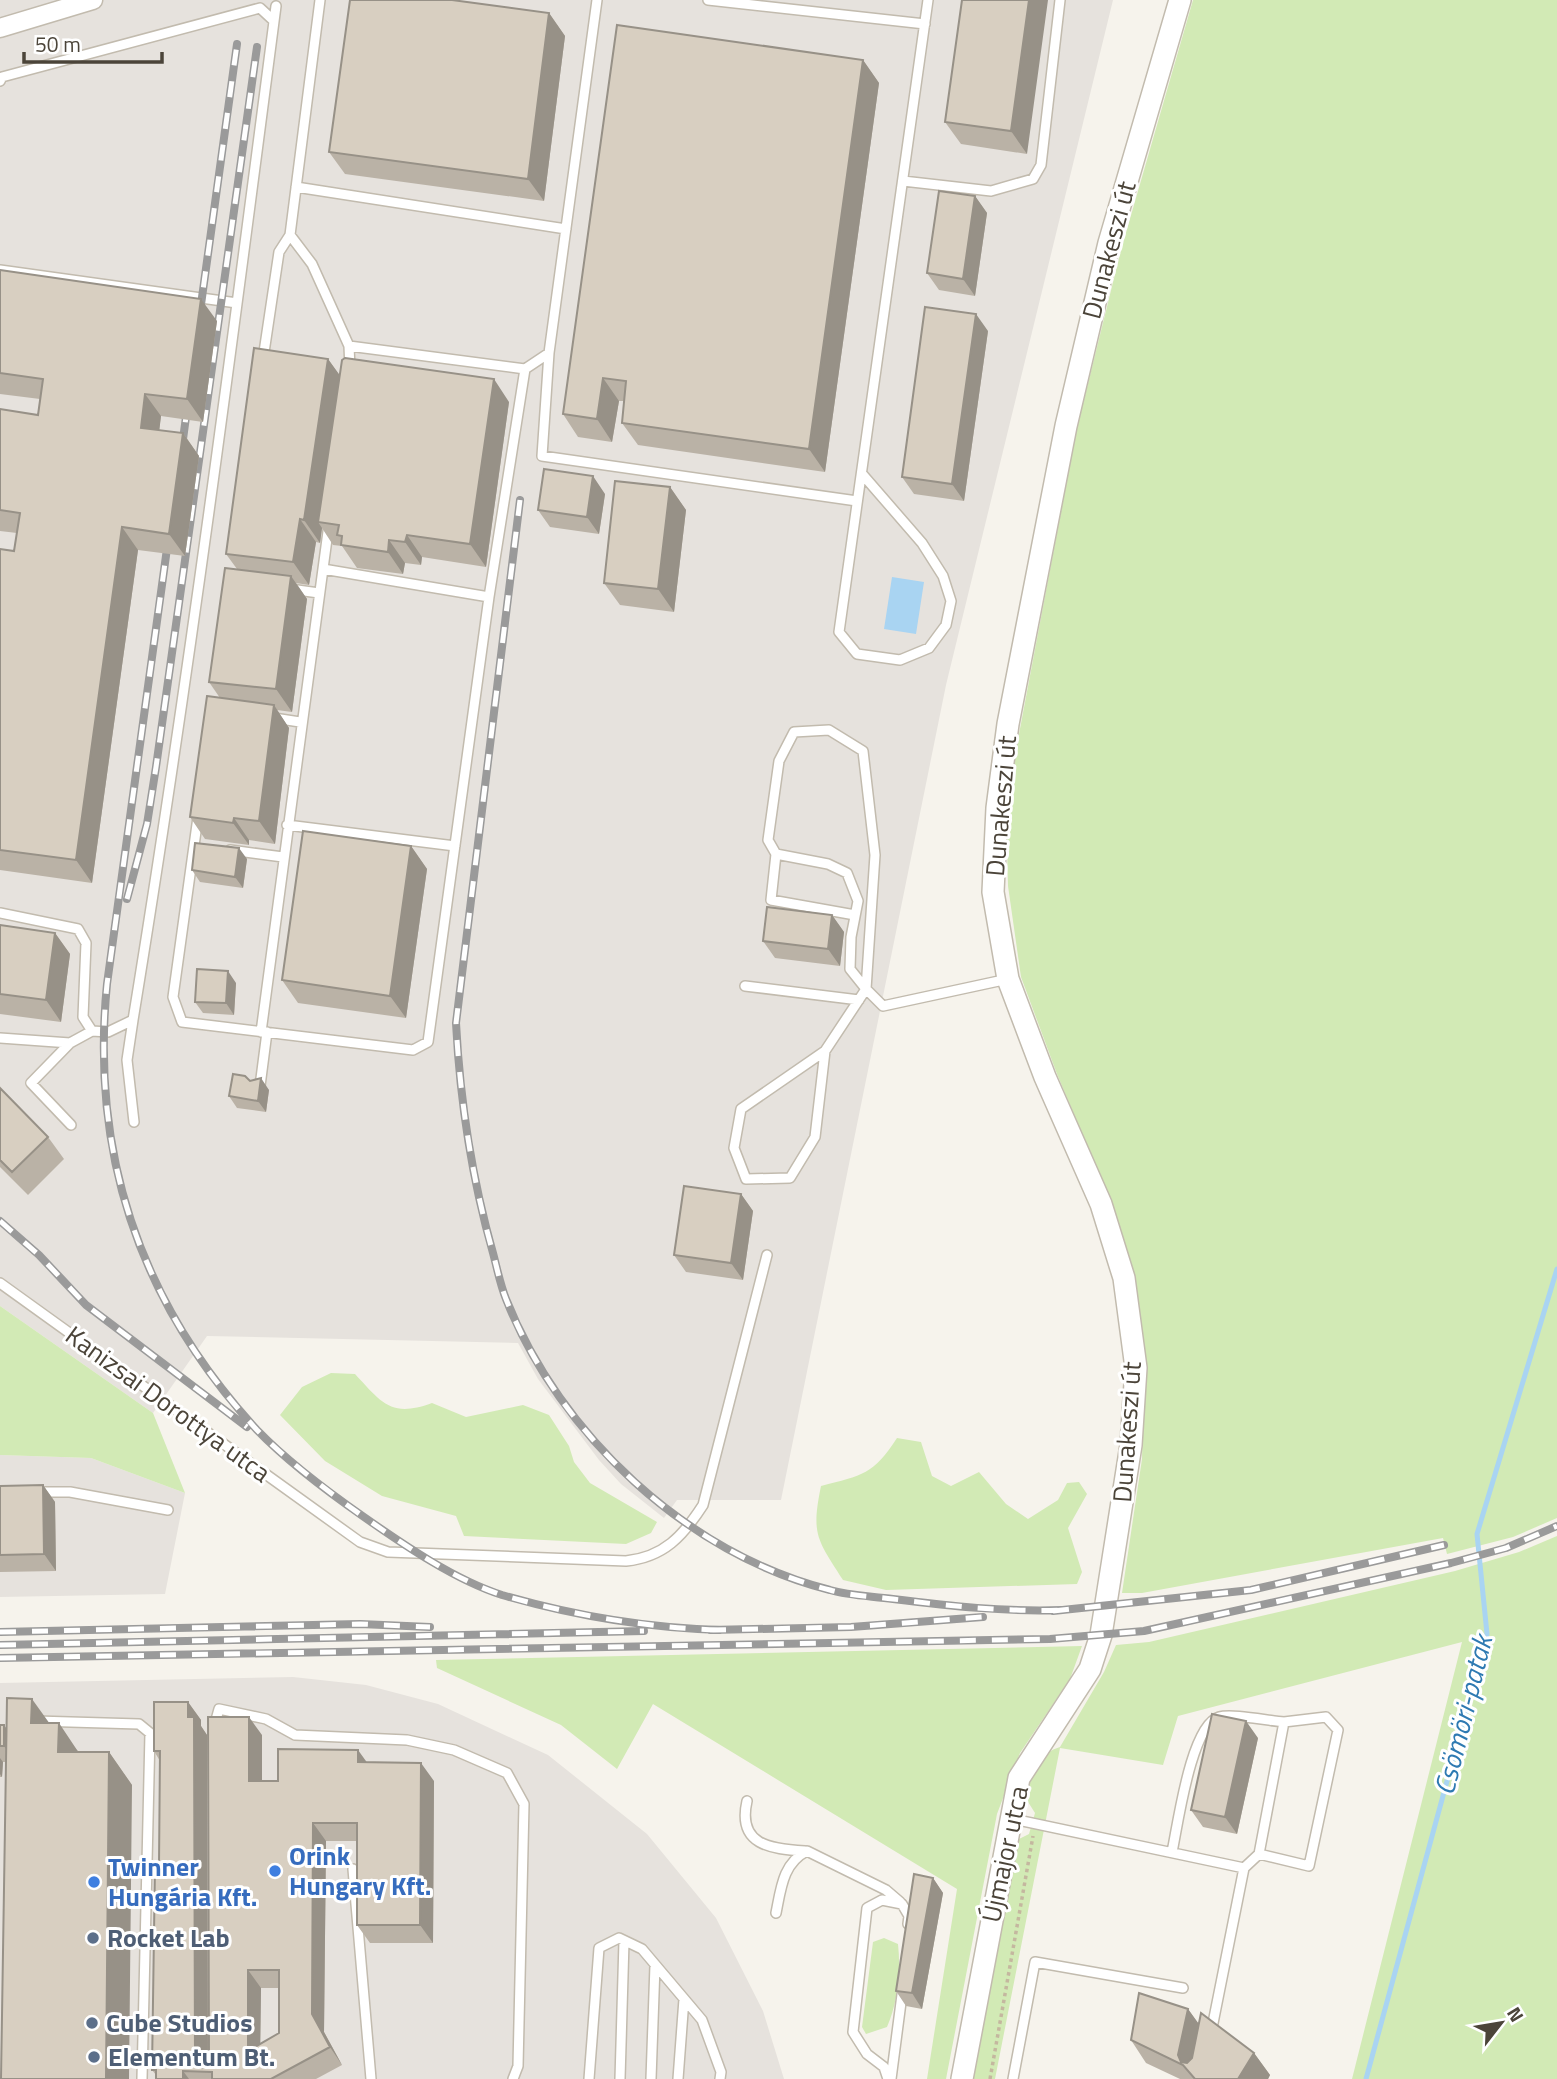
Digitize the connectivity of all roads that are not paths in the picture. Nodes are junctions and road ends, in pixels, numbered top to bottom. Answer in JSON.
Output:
{"nodes":[{"id":1,"x":93,"y":0,"type":"edge"},
{"id":2,"x":320,"y":0,"type":"edge"},
{"id":3,"x":597,"y":0,"type":"edge"},
{"id":4,"x":708,"y":0,"type":"edge"},
{"id":5,"x":928,"y":0,"type":"edge"},
{"id":6,"x":1060,"y":0,"type":"edge"},
{"id":7,"x":1180,"y":0,"type":"edge"},
{"id":8,"x":276,"y":6,"type":"dead end"},
{"id":9,"x":274,"y":21,"type":"junction"},
{"id":10,"x":925,"y":24,"type":"junction"},
{"id":11,"x":0,"y":28,"type":"edge"},
{"id":12,"x":0,"y":80,"type":"edge"},
{"id":13,"x":903,"y":181,"type":"junction"},
{"id":14,"x":296,"y":187,"type":"junction"},
{"id":15,"x":566,"y":229,"type":"junction"},
{"id":16,"x":290,"y":235,"type":"junction"},
{"id":17,"x":0,"y":270,"type":"edge"},
{"id":18,"x":237,"y":303,"type":"junction"},
{"id":19,"x":349,"y":346,"type":"junction"},
{"id":20,"x":549,"y":353,"type":"junction"},
{"id":21,"x":525,"y":369,"type":"junction"},
{"id":22,"x":261,"y":376,"type":"edge"},
{"id":23,"x":351,"y":379,"type":"edge"},
{"id":24,"x":863,"y":475,"type":"junction"},
{"id":25,"x":858,"y":501,"type":"junction"},
{"id":26,"x":331,"y":515,"type":"edge"},
{"id":27,"x":323,"y":569,"type":"junction"},
{"id":28,"x":281,"y":588,"type":"edge"},
{"id":29,"x":319,"y":593,"type":"junction"},
{"id":30,"x":489,"y":597,"type":"junction"},
{"id":31,"x":263,"y":717,"type":"edge"},
{"id":32,"x":300,"y":722,"type":"junction"},
{"id":33,"x":200,"y":804,"type":"edge"},
{"id":34,"x":288,"y":825,"type":"junction"},
{"id":35,"x":194,"y":845,"type":"junction"},
{"id":36,"x":207,"y":846,"type":"edge"},
{"id":37,"x":455,"y":846,"type":"junction"},
{"id":38,"x":219,"y":848,"type":"edge"},
{"id":39,"x":776,"y":854,"type":"junction"},
{"id":40,"x":283,"y":857,"type":"junction"},
{"id":41,"x":0,"y":914,"type":"edge"},
{"id":42,"x":855,"y":915,"type":"junction"},
{"id":43,"x":1008,"y":979,"type":"junction"},
{"id":44,"x":745,"y":986,"type":"dead end"},
{"id":45,"x":866,"y":989,"type":"junction"},
{"id":46,"x":859,"y":1000,"type":"junction"},
{"id":47,"x":133,"y":1020,"type":"junction"},
{"id":48,"x":92,"y":1031,"type":"junction"},
{"id":49,"x":264,"y":1032,"type":"junction"},
{"id":50,"x":0,"y":1038,"type":"edge"},
{"id":51,"x":70,"y":1043,"type":"junction"},
{"id":52,"x":825,"y":1051,"type":"junction"},
{"id":53,"x":260,"y":1086,"type":"edge"},
{"id":54,"x":134,"y":1122,"type":"dead end"},
{"id":55,"x":71,"y":1125,"type":"dead end"},
{"id":56,"x":767,"y":1255,"type":"dead end"},
{"id":57,"x":0,"y":1283,"type":"edge"},
{"id":58,"x":28,"y":1492,"type":"edge"},
{"id":59,"x":168,"y":1510,"type":"dead end"},
{"id":60,"x":1105,"y":1607,"type":"joint"},
{"id":61,"x":23,"y":1721,"type":"edge"},
{"id":62,"x":1284,"y":1722,"type":"junction"},
{"id":63,"x":214,"y":1738,"type":"edge"},
{"id":64,"x":747,"y":1801,"type":"dead end"},
{"id":65,"x":1011,"y":1818,"type":"junction"},
{"id":66,"x":807,"y":1851,"type":"junction"},
{"id":67,"x":1172,"y":1852,"type":"junction"},
{"id":68,"x":1259,"y":1854,"type":"junction"},
{"id":69,"x":1244,"y":1868,"type":"junction"},
{"id":70,"x":353,"y":1869,"type":"dead end"},
{"id":71,"x":902,"y":1903,"type":"junction"},
{"id":72,"x":776,"y":1913,"type":"dead end"},
{"id":73,"x":624,"y":1941,"type":"junction"},
{"id":74,"x":907,"y":1941,"type":"edge"},
{"id":75,"x":655,"y":1965,"type":"junction"},
{"id":76,"x":903,"y":1980,"type":"edge"},
{"id":77,"x":1183,"y":1988,"type":"dead end"},
{"id":78,"x":684,"y":1999,"type":"junction"},
{"id":79,"x":1209,"y":2042,"type":"edge"},
{"id":80,"x":142,"y":2079,"type":"edge"},
{"id":81,"x":371,"y":2079,"type":"edge"},
{"id":82,"x":513,"y":2079,"type":"edge"},
{"id":83,"x":589,"y":2079,"type":"edge"},
{"id":84,"x":620,"y":2079,"type":"edge"},
{"id":85,"x":651,"y":2079,"type":"edge"},
{"id":86,"x":678,"y":2079,"type":"edge"},
{"id":87,"x":720,"y":2079,"type":"edge"},
{"id":88,"x":890,"y":2079,"type":"edge"},
{"id":89,"x":962,"y":2079,"type":"edge"},
{"id":90,"x":1013,"y":2079,"type":"edge"}],
"edges":[{"from":1,"to":11,"type":"street"},
{"from":2,"to":14,"type":"lane"},
{"from":3,"to":15,"type":"lane"},
{"from":4,"to":10,"type":"lane"},
{"from":5,"to":10,"type":"lane"},
{"from":6,"to":13,"type":"lane"},
{"from":7,"to":43,"type":"street","name":"Dunakeszi út"},
{"from":8,"to":9,"type":"lane"},
{"from":9,"to":12,"type":"lane"},
{"from":9,"to":18,"type":"lane"},
{"from":10,"to":13,"type":"lane"},
{"from":13,"to":24,"type":"lane"},
{"from":14,"to":15,"type":"lane"},
{"from":14,"to":16,"type":"lane"},
{"from":15,"to":20,"type":"lane"},
{"from":16,"to":19,"type":"lane"},
{"from":16,"to":22,"type":"lane"},
{"from":17,"to":18,"type":"lane"},
{"from":18,"to":47,"type":"lane"},
{"from":19,"to":21,"type":"lane"},
{"from":19,"to":23,"type":"lane"},
{"from":20,"to":21,"type":"lane"},
{"from":20,"to":25,"type":"lane"},
{"from":21,"to":30,"type":"lane"},
{"from":24,"to":25,"type":"lane"},
{"from":24,"to":25,"type":"lane"},
{"from":26,"to":27,"type":"lane"},
{"from":27,"to":29,"type":"lane"},
{"from":27,"to":30,"type":"lane"},
{"from":28,"to":29,"type":"lane"},
{"from":29,"to":32,"type":"lane"},
{"from":30,"to":37,"type":"lane"},
{"from":31,"to":32,"type":"lane"},
{"from":32,"to":34,"type":"lane"},
{"from":33,"to":35,"type":"lane"},
{"from":34,"to":37,"type":"lane"},
{"from":34,"to":40,"type":"lane"},
{"from":35,"to":36,"type":"lane"},
{"from":35,"to":49,"type":"lane"},
{"from":37,"to":49,"type":"lane"},
{"from":38,"to":40,"type":"lane"},
{"from":39,"to":42,"type":"lane"},
{"from":39,"to":42,"type":"lane"},
{"from":39,"to":45,"type":"lane"},
{"from":40,"to":49,"type":"lane"},
{"from":41,"to":48,"type":"lane"},
{"from":42,"to":45,"type":"lane"},
{"from":43,"to":45,"type":"lane"},
{"from":43,"to":60,"type":"street","name":"Dunakeszi út"},
{"from":44,"to":46,"type":"lane"},
{"from":45,"to":46,"type":"lane"},
{"from":46,"to":52,"type":"lane"},
{"from":47,"to":48,"type":"lane"},
{"from":47,"to":54,"type":"lane"},
{"from":48,"to":51,"type":"lane"},
{"from":49,"to":53,"type":"lane"},
{"from":50,"to":51,"type":"lane"},
{"from":51,"to":55,"type":"lane"},
{"from":52,"to":52,"type":"lane"},
{"from":56,"to":57,"type":"lane","name":"Kanizsai Dorottya utca"},
{"from":58,"to":59,"type":"lane"},
{"from":60,"to":65,"type":"street","name":"Újmajor utca"},
{"from":61,"to":80,"type":"lane"},
{"from":62,"to":67,"type":"lane"},
{"from":62,"to":68,"type":"lane"},
{"from":62,"to":68,"type":"lane"},
{"from":63,"to":82,"type":"lane"},
{"from":64,"to":66,"type":"lane"},
{"from":65,"to":67,"type":"lane"},
{"from":65,"to":89,"type":"street","name":"Újmajor utca"},
{"from":66,"to":71,"type":"lane"},
{"from":66,"to":72,"type":"lane"},
{"from":67,"to":69,"type":"lane"},
{"from":68,"to":69,"type":"lane"},
{"from":69,"to":79,"type":"lane"},
{"from":70,"to":81,"type":"lane"},
{"from":71,"to":74,"type":"lane"},
{"from":71,"to":88,"type":"lane"},
{"from":73,"to":75,"type":"lane"},
{"from":73,"to":83,"type":"lane"},
{"from":73,"to":84,"type":"lane"},
{"from":75,"to":78,"type":"lane"},
{"from":75,"to":85,"type":"lane"},
{"from":76,"to":88,"type":"lane"},
{"from":77,"to":90,"type":"lane"},
{"from":78,"to":86,"type":"lane"},
{"from":78,"to":87,"type":"lane"}]}
